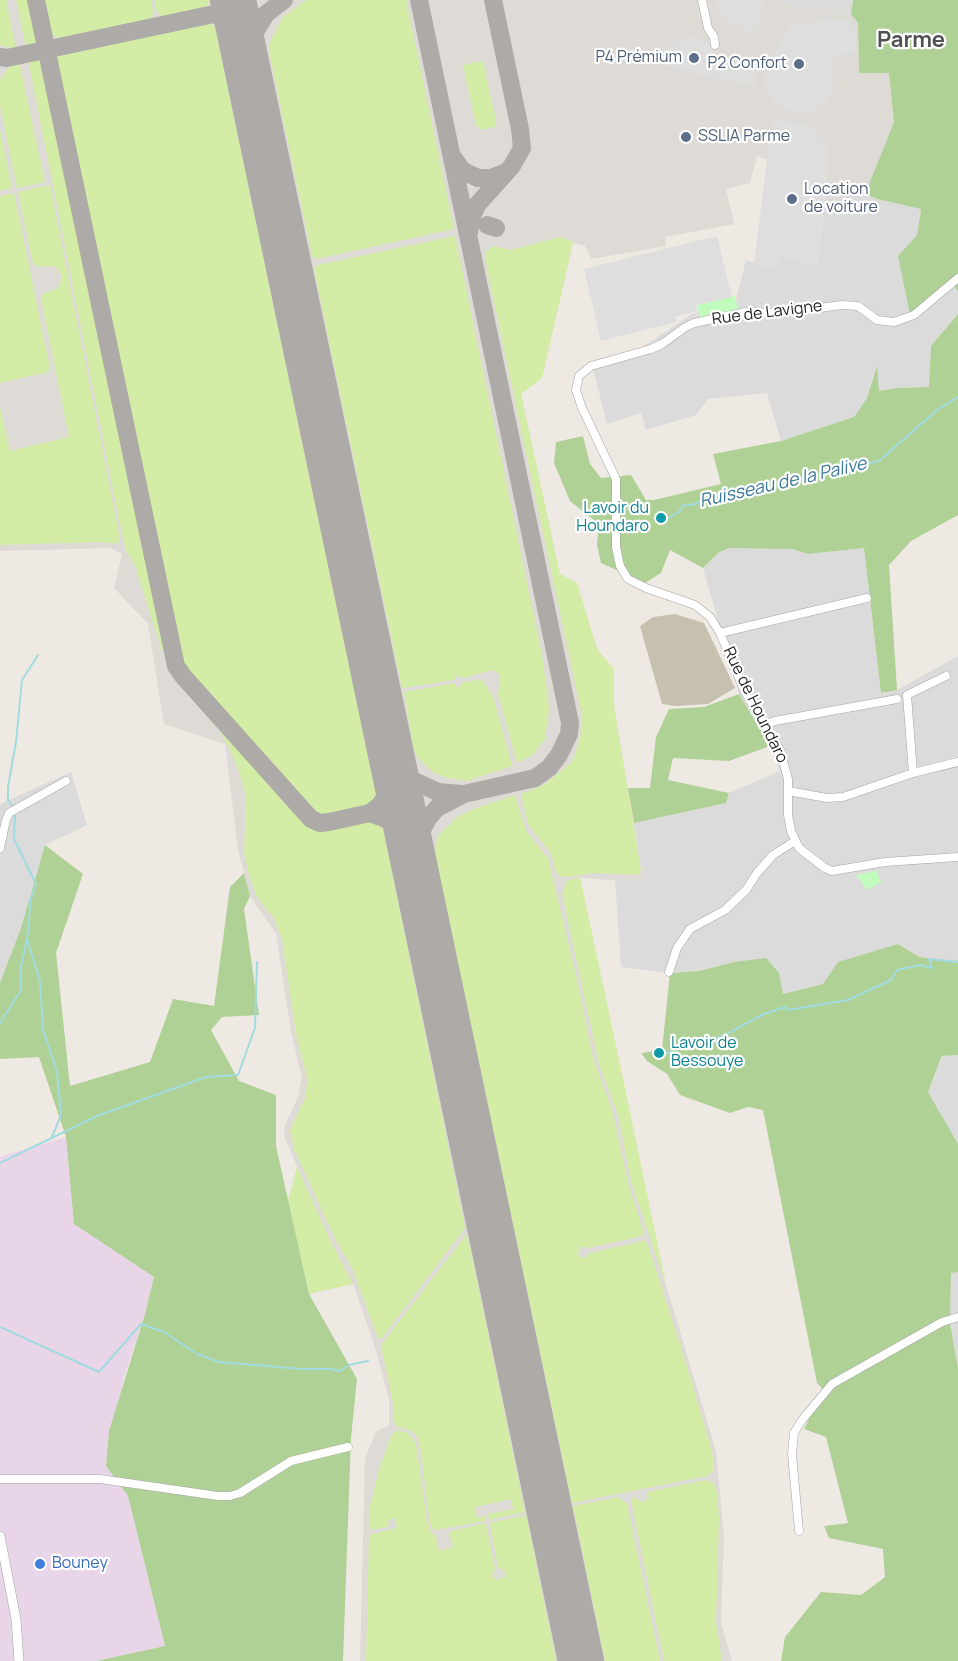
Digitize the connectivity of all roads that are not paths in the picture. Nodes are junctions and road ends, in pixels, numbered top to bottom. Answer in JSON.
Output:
{"nodes":[{"id":1,"x":702,"y":0,"type":"edge"},
{"id":2,"x":715,"y":45,"type":"dead end"},
{"id":3,"x":958,"y":278,"type":"edge"},
{"id":4,"x":577,"y":384,"type":"joint"},
{"id":5,"x":867,"y":598,"type":"dead end"},
{"id":6,"x":720,"y":633,"type":"junction"},
{"id":7,"x":946,"y":676,"type":"dead end"},
{"id":8,"x":897,"y":699,"type":"dead end"},
{"id":9,"x":765,"y":725,"type":"junction"},
{"id":10,"x":958,"y":762,"type":"edge"},
{"id":11,"x":913,"y":773,"type":"junction"},
{"id":12,"x":66,"y":781,"type":"dead end"},
{"id":13,"x":788,"y":791,"type":"junction"},
{"id":14,"x":795,"y":841,"type":"junction"},
{"id":15,"x":0,"y":848,"type":"edge"},
{"id":16,"x":958,"y":857,"type":"edge"},
{"id":17,"x":669,"y":972,"type":"dead end"},
{"id":18,"x":958,"y":1317,"type":"edge"},
{"id":19,"x":348,"y":1447,"type":"dead end"},
{"id":20,"x":0,"y":1479,"type":"edge"},
{"id":21,"x":799,"y":1531,"type":"dead end"},
{"id":22,"x":0,"y":1536,"type":"edge"},
{"id":23,"x":19,"y":1661,"type":"edge"}],
"edges":[{"from":1,"to":2,"type":"street"},
{"from":3,"to":4,"type":"street","name":"Rue de Lavigne"},
{"from":4,"to":6,"type":"street","name":"Rue de Houndaro"},
{"from":5,"to":6,"type":"street"},
{"from":6,"to":9,"type":"street","name":"Rue de Houndaro"},
{"from":7,"to":11,"type":"street"},
{"from":8,"to":9,"type":"street"},
{"from":9,"to":13,"type":"street","name":"Rue de Houndaro"},
{"from":10,"to":11,"type":"street"},
{"from":11,"to":13,"type":"street"},
{"from":12,"to":15,"type":"street"},
{"from":13,"to":14,"type":"street","name":"Rue de Houndaro"},
{"from":14,"to":16,"type":"street"},
{"from":14,"to":17,"type":"street"},
{"from":18,"to":21,"type":"street"},
{"from":19,"to":20,"type":"street"},
{"from":22,"to":23,"type":"street"}]}
